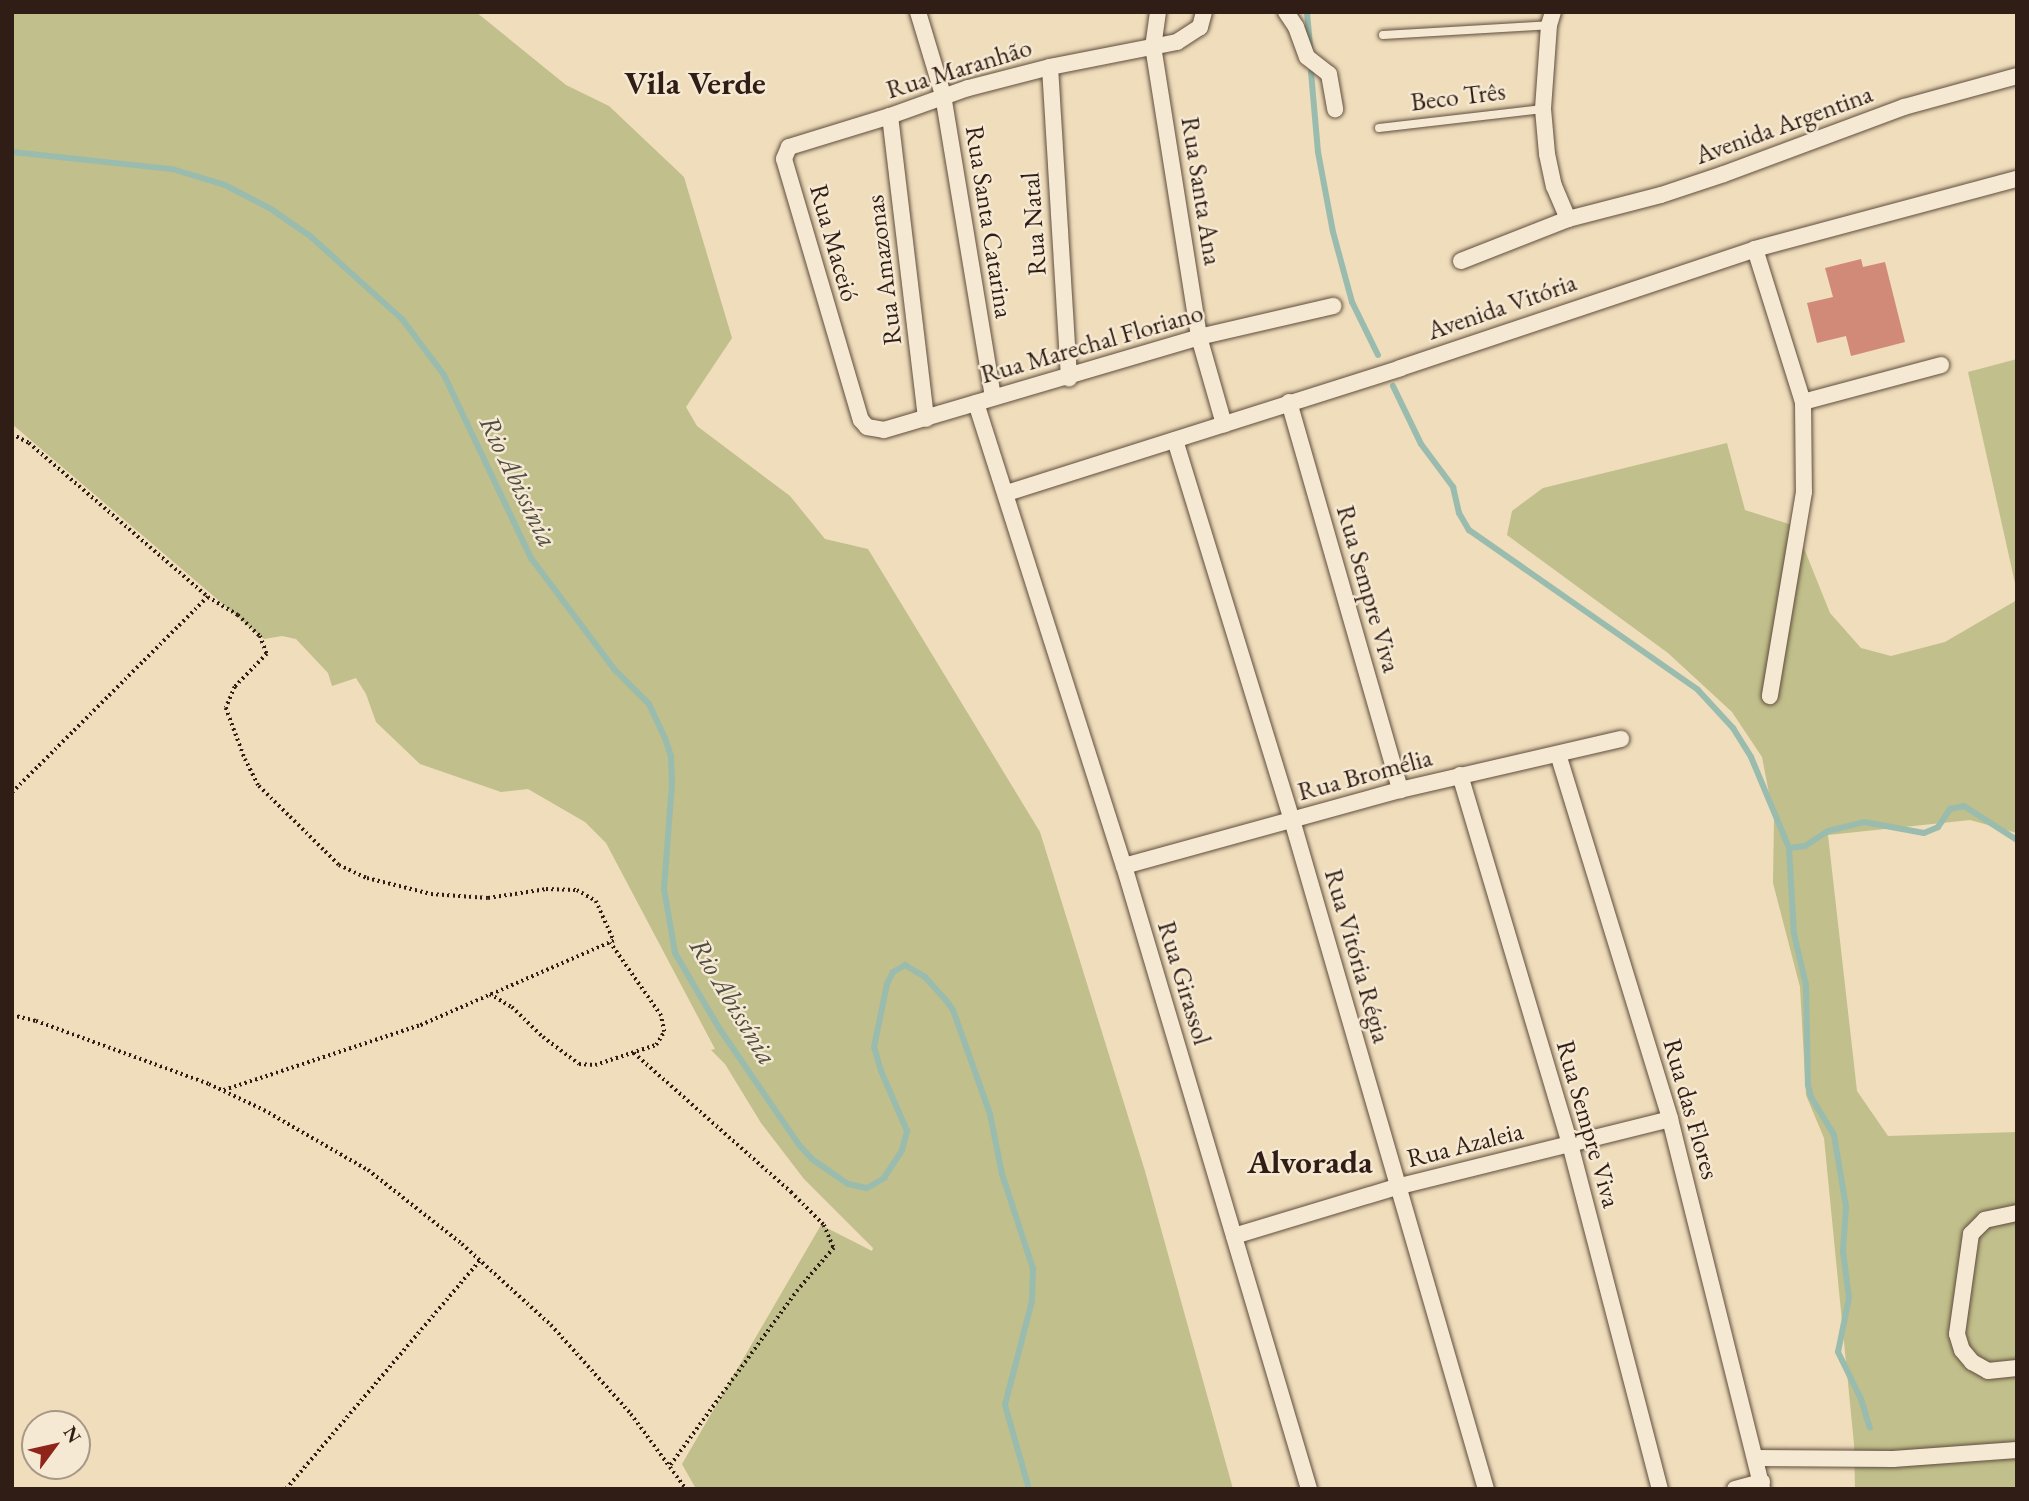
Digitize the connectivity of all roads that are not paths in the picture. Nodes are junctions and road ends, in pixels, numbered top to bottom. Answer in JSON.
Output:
{"nodes":[{"id":1,"x":918,"y":12,"type":"edge"},
{"id":2,"x":1158,"y":12,"type":"edge"},
{"id":3,"x":1205,"y":12,"type":"edge"},
{"id":4,"x":1286,"y":12,"type":"edge"},
{"id":5,"x":1551,"y":18,"type":"edge"},
{"id":6,"x":1383,"y":35,"type":"dead end"},
{"id":7,"x":1153,"y":47,"type":"junction"},
{"id":8,"x":1050,"y":67,"type":"junction"},
{"id":9,"x":2017,"y":76,"type":"edge"},
{"id":10,"x":943,"y":95,"type":"junction"},
{"id":11,"x":1335,"y":109,"type":"dead end"},
{"id":12,"x":1543,"y":109,"type":"junction"},
{"id":13,"x":890,"y":116,"type":"junction"},
{"id":14,"x":1379,"y":128,"type":"dead end"},
{"id":15,"x":785,"y":152,"type":"joint"},
{"id":16,"x":2017,"y":179,"type":"edge"},
{"id":17,"x":1569,"y":219,"type":"junction"},
{"id":18,"x":1755,"y":249,"type":"junction"},
{"id":19,"x":1461,"y":261,"type":"dead end"},
{"id":20,"x":1333,"y":306,"type":"dead end"},
{"id":21,"x":1199,"y":337,"type":"junction"},
{"id":22,"x":1941,"y":365,"type":"dead end"},
{"id":23,"x":1069,"y":378,"type":"junction"},
{"id":24,"x":993,"y":397,"type":"junction"},
{"id":25,"x":1289,"y":402,"type":"junction"},
{"id":26,"x":1803,"y":402,"type":"junction"},
{"id":27,"x":976,"y":403,"type":"junction"},
{"id":28,"x":926,"y":419,"type":"junction"},
{"id":29,"x":1224,"y":424,"type":"junction"},
{"id":30,"x":867,"y":427,"type":"joint"},
{"id":31,"x":1175,"y":440,"type":"junction"},
{"id":32,"x":1007,"y":493,"type":"junction"},
{"id":33,"x":1770,"y":696,"type":"dead end"},
{"id":34,"x":1621,"y":739,"type":"dead end"},
{"id":35,"x":1558,"y":754,"type":"junction"},
{"id":36,"x":1460,"y":775,"type":"junction"},
{"id":37,"x":1400,"y":790,"type":"junction"},
{"id":38,"x":1292,"y":820,"type":"junction"},
{"id":39,"x":1124,"y":866,"type":"junction"},
{"id":40,"x":1670,"y":1119,"type":"junction"},
{"id":41,"x":1570,"y":1144,"type":"junction"},
{"id":42,"x":1400,"y":1186,"type":"junction"},
{"id":43,"x":2017,"y":1213,"type":"edge"},
{"id":44,"x":1234,"y":1236,"type":"junction"},
{"id":45,"x":2017,"y":1368,"type":"edge"},
{"id":46,"x":2017,"y":1450,"type":"edge"},
{"id":47,"x":1756,"y":1458,"type":"junction"},
{"id":48,"x":1762,"y":1485,"type":"edge"},
{"id":49,"x":1308,"y":1489,"type":"edge"},
{"id":50,"x":1486,"y":1489,"type":"edge"},
{"id":51,"x":1660,"y":1489,"type":"edge"},
{"id":52,"x":1735,"y":1489,"type":"edge"}],
"edges":[{"from":1,"to":10,"type":"street","name":"Rua Santa Catarina"},
{"from":2,"to":7,"type":"street","name":"Rua Santa Ana"},
{"from":3,"to":7,"type":"street","name":"Rua Maranhão"},
{"from":4,"to":11,"type":"street"},
{"from":5,"to":6,"type":"lane"},
{"from":5,"to":12,"type":"street"},
{"from":7,"to":8,"type":"street","name":"Rua Maranhão"},
{"from":7,"to":21,"type":"street","name":"Rua Santa Ana"},
{"from":8,"to":10,"type":"street","name":"Rua Maranhão"},
{"from":8,"to":23,"type":"street","name":"Rua Natal"},
{"from":9,"to":17,"type":"street","name":"Avenida Argentina"},
{"from":10,"to":13,"type":"street","name":"Rua Maranhão"},
{"from":10,"to":24,"type":"street","name":"Rua Santa Catarina"},
{"from":12,"to":14,"type":"lane","name":"Beco Três"},
{"from":12,"to":17,"type":"street"},
{"from":13,"to":15,"type":"street","name":"Rua Maranhão"},
{"from":13,"to":28,"type":"street","name":"Rua Amazonas"},
{"from":15,"to":30,"type":"street","name":"Rua Maceió"},
{"from":16,"to":18,"type":"street","name":"Avenida Vitória"},
{"from":17,"to":19,"type":"street","name":"Avenida Argentina"},
{"from":18,"to":25,"type":"street","name":"Avenida Vitória"},
{"from":18,"to":26,"type":"street"},
{"from":20,"to":21,"type":"street","name":"Rua Marechal Floriano"},
{"from":21,"to":23,"type":"street","name":"Rua Marechal Floriano"},
{"from":21,"to":29,"type":"street","name":"Rua Santa Ana"},
{"from":22,"to":26,"type":"street"},
{"from":23,"to":24,"type":"street","name":"Rua Marechal Floriano"},
{"from":24,"to":27,"type":"street","name":"Rua Marechal Floriano"},
{"from":25,"to":29,"type":"street","name":"Avenida Vitória"},
{"from":25,"to":37,"type":"street","name":"Rua Sempre Viva"},
{"from":26,"to":33,"type":"street"},
{"from":27,"to":28,"type":"street","name":"Rua Marechal Floriano"},
{"from":27,"to":32,"type":"street","name":"Rua Girassol"},
{"from":28,"to":30,"type":"street","name":"Rua Marechal Floriano"},
{"from":29,"to":31,"type":"street","name":"Avenida Vitória"},
{"from":31,"to":32,"type":"street","name":"Avenida Vitória"},
{"from":31,"to":38,"type":"street","name":"Rua Vitória Régia"},
{"from":32,"to":39,"type":"street","name":"Rua Girassol"},
{"from":34,"to":35,"type":"street","name":"Rua Bromélia"},
{"from":35,"to":36,"type":"street","name":"Rua Bromélia"},
{"from":35,"to":40,"type":"street","name":"Rua das Flores"},
{"from":36,"to":37,"type":"street","name":"Rua Bromélia"},
{"from":36,"to":41,"type":"street","name":"Rua Sempre Viva"},
{"from":37,"to":38,"type":"street","name":"Rua Bromélia"},
{"from":38,"to":39,"type":"street","name":"Rua Bromélia"},
{"from":38,"to":42,"type":"street","name":"Rua Vitória Régia"},
{"from":39,"to":44,"type":"street","name":"Rua Girassol"},
{"from":40,"to":41,"type":"street","name":"Rua Azaleia"},
{"from":40,"to":47,"type":"street","name":"Rua das Flores"},
{"from":41,"to":42,"type":"street","name":"Rua Azaleia"},
{"from":41,"to":51,"type":"street","name":"Rua Sempre Viva"},
{"from":42,"to":44,"type":"street","name":"Rua Azaleia"},
{"from":42,"to":50,"type":"street","name":"Rua Vitória Régia"},
{"from":43,"to":45,"type":"street"},
{"from":44,"to":49,"type":"street","name":"Rua Girassol"},
{"from":46,"to":47,"type":"street"},
{"from":47,"to":48,"type":"street","name":"Rua das Flores"},
{"from":48,"to":52,"type":"street"}]}
